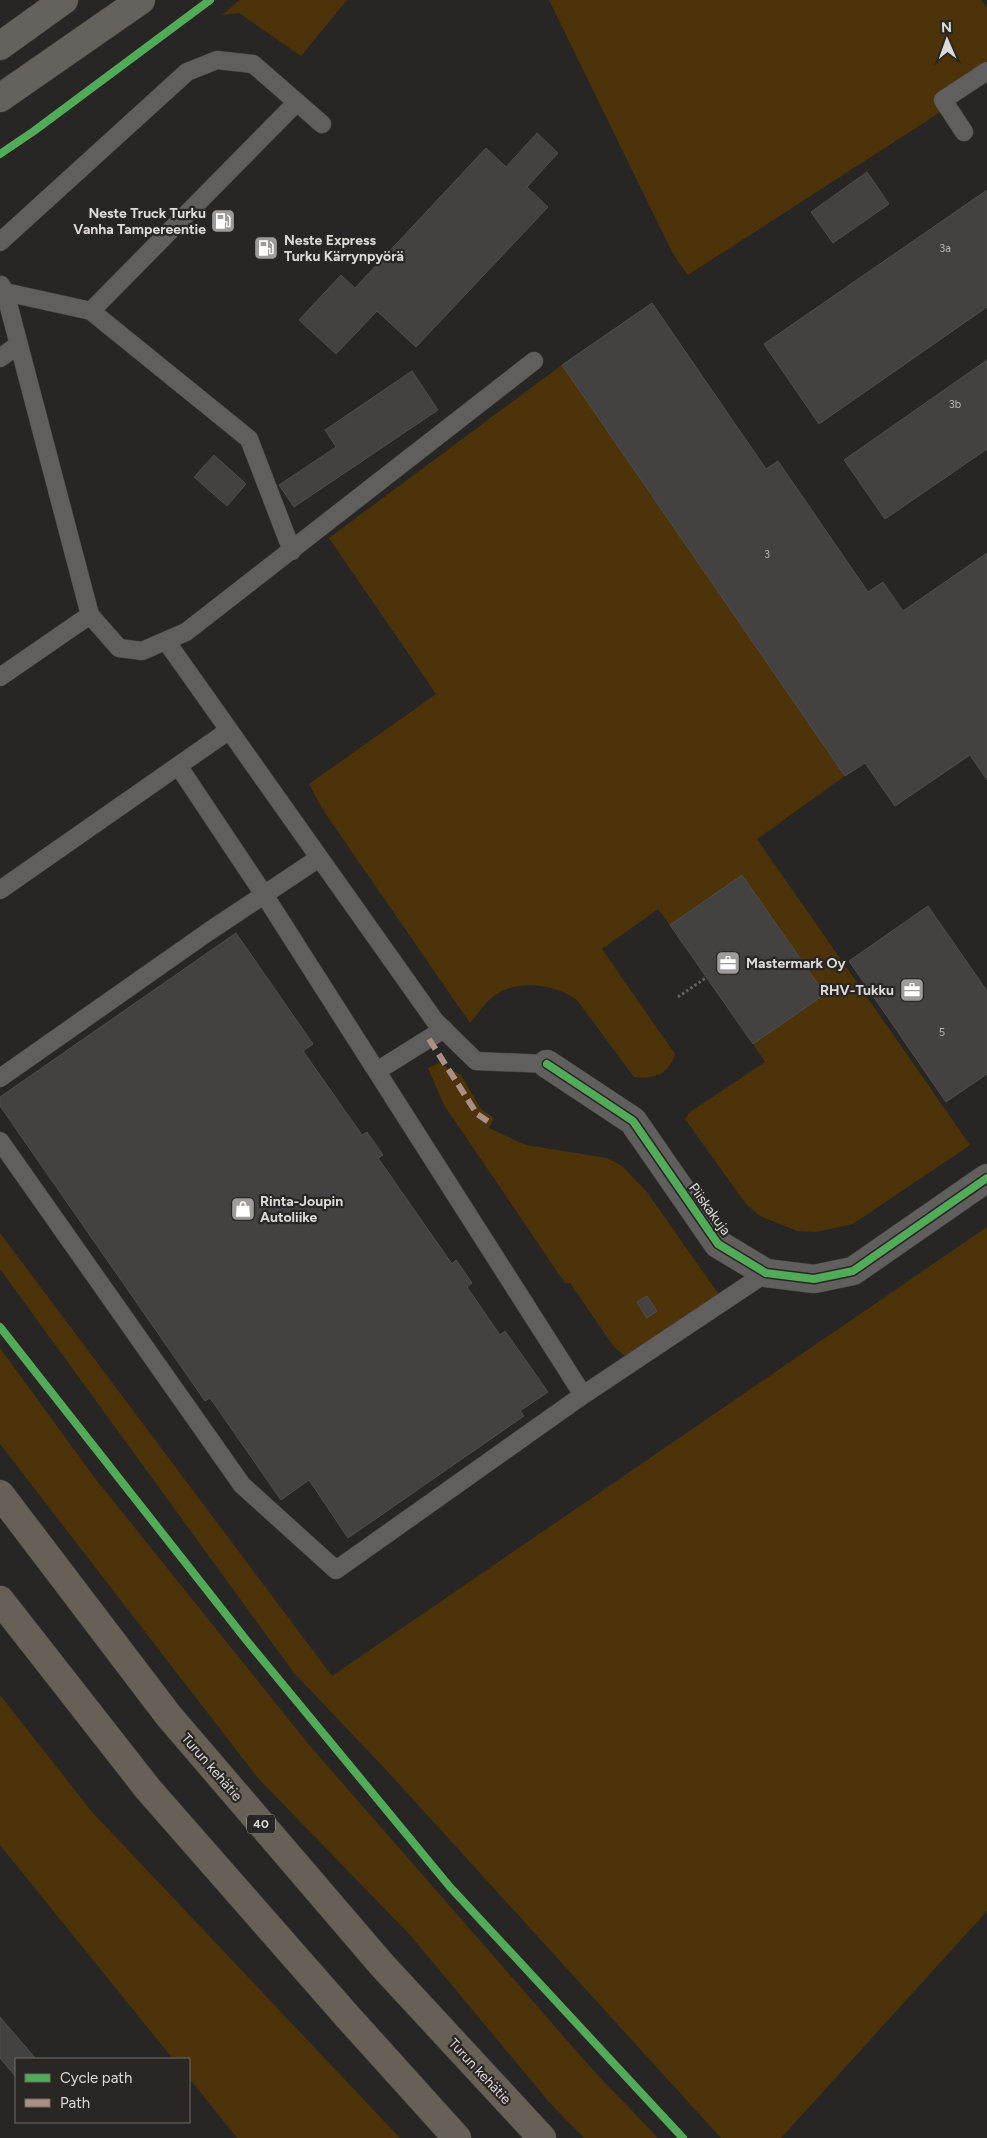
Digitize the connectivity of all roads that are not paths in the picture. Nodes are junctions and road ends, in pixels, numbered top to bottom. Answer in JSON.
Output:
{"nodes":[{"id":1,"x":64,"y":0,"type":"edge"},
{"id":2,"x":142,"y":0,"type":"edge"},
{"id":3,"x":0,"y":46,"type":"edge"},
{"id":4,"x":987,"y":71,"type":"edge"},
{"id":5,"x":0,"y":98,"type":"edge"},
{"id":6,"x":297,"y":102,"type":"junction"},
{"id":7,"x":322,"y":124,"type":"dead end"},
{"id":8,"x":964,"y":132,"type":"dead end"},
{"id":9,"x":0,"y":242,"type":"edge"},
{"id":10,"x":3,"y":288,"type":"edge"},
{"id":11,"x":91,"y":311,"type":"junction"},
{"id":12,"x":19,"y":344,"type":"junction"},
{"id":13,"x":0,"y":358,"type":"edge"},
{"id":14,"x":534,"y":360,"type":"dead end"},
{"id":15,"x":292,"y":551,"type":"junction"},
{"id":16,"x":90,"y":615,"type":"junction"},
{"id":17,"x":166,"y":641,"type":"junction"},
{"id":18,"x":0,"y":677,"type":"edge"},
{"id":19,"x":228,"y":731,"type":"junction"},
{"id":20,"x":179,"y":767,"type":"junction"},
{"id":21,"x":319,"y":858,"type":"junction"},
{"id":22,"x":0,"y":890,"type":"edge"},
{"id":23,"x":265,"y":896,"type":"junction"},
{"id":24,"x":444,"y":1029,"type":"junction"},
{"id":25,"x":547,"y":1064,"type":"joint"},
{"id":26,"x":377,"y":1071,"type":"junction"},
{"id":27,"x":0,"y":1078,"type":"edge"},
{"id":28,"x":0,"y":1140,"type":"edge"},
{"id":29,"x":987,"y":1178,"type":"edge"},
{"id":30,"x":766,"y":1273,"type":"junction"},
{"id":31,"x":583,"y":1395,"type":"junction"},
{"id":32,"x":0,"y":1494,"type":"edge"},
{"id":33,"x":0,"y":1600,"type":"edge"},
{"id":34,"x":457,"y":2138,"type":"edge"},
{"id":35,"x":542,"y":2138,"type":"edge"}],
"edges":[{"from":1,"to":3,"type":"main road"},
{"from":2,"to":5,"type":"main road"},
{"from":4,"to":8,"type":"lane"},
{"from":6,"to":7,"type":"lane"},
{"from":6,"to":9,"type":"lane"},
{"from":6,"to":11,"type":"lane"},
{"from":10,"to":11,"type":"lane"},
{"from":10,"to":12,"type":"lane"},
{"from":11,"to":15,"type":"lane"},
{"from":12,"to":13,"type":"lane"},
{"from":12,"to":16,"type":"lane"},
{"from":14,"to":15,"type":"lane"},
{"from":15,"to":17,"type":"lane"},
{"from":16,"to":17,"type":"lane"},
{"from":16,"to":18,"type":"lane"},
{"from":17,"to":19,"type":"lane"},
{"from":19,"to":20,"type":"lane"},
{"from":19,"to":21,"type":"lane"},
{"from":20,"to":22,"type":"lane"},
{"from":20,"to":23,"type":"lane"},
{"from":21,"to":23,"type":"lane"},
{"from":21,"to":24,"type":"lane"},
{"from":23,"to":26,"type":"lane"},
{"from":23,"to":27,"type":"lane"},
{"from":24,"to":25,"type":"lane"},
{"from":24,"to":26,"type":"lane"},
{"from":25,"to":30,"type":"street","name":"Piiskakuja"},
{"from":26,"to":31,"type":"lane"},
{"from":28,"to":31,"type":"lane"},
{"from":29,"to":30,"type":"street","name":"Piiskakuja"},
{"from":30,"to":31,"type":"lane"},
{"from":32,"to":35,"type":"highway","name":"Turun kehätie","number":"40"},
{"from":33,"to":34,"type":"highway"}]}
